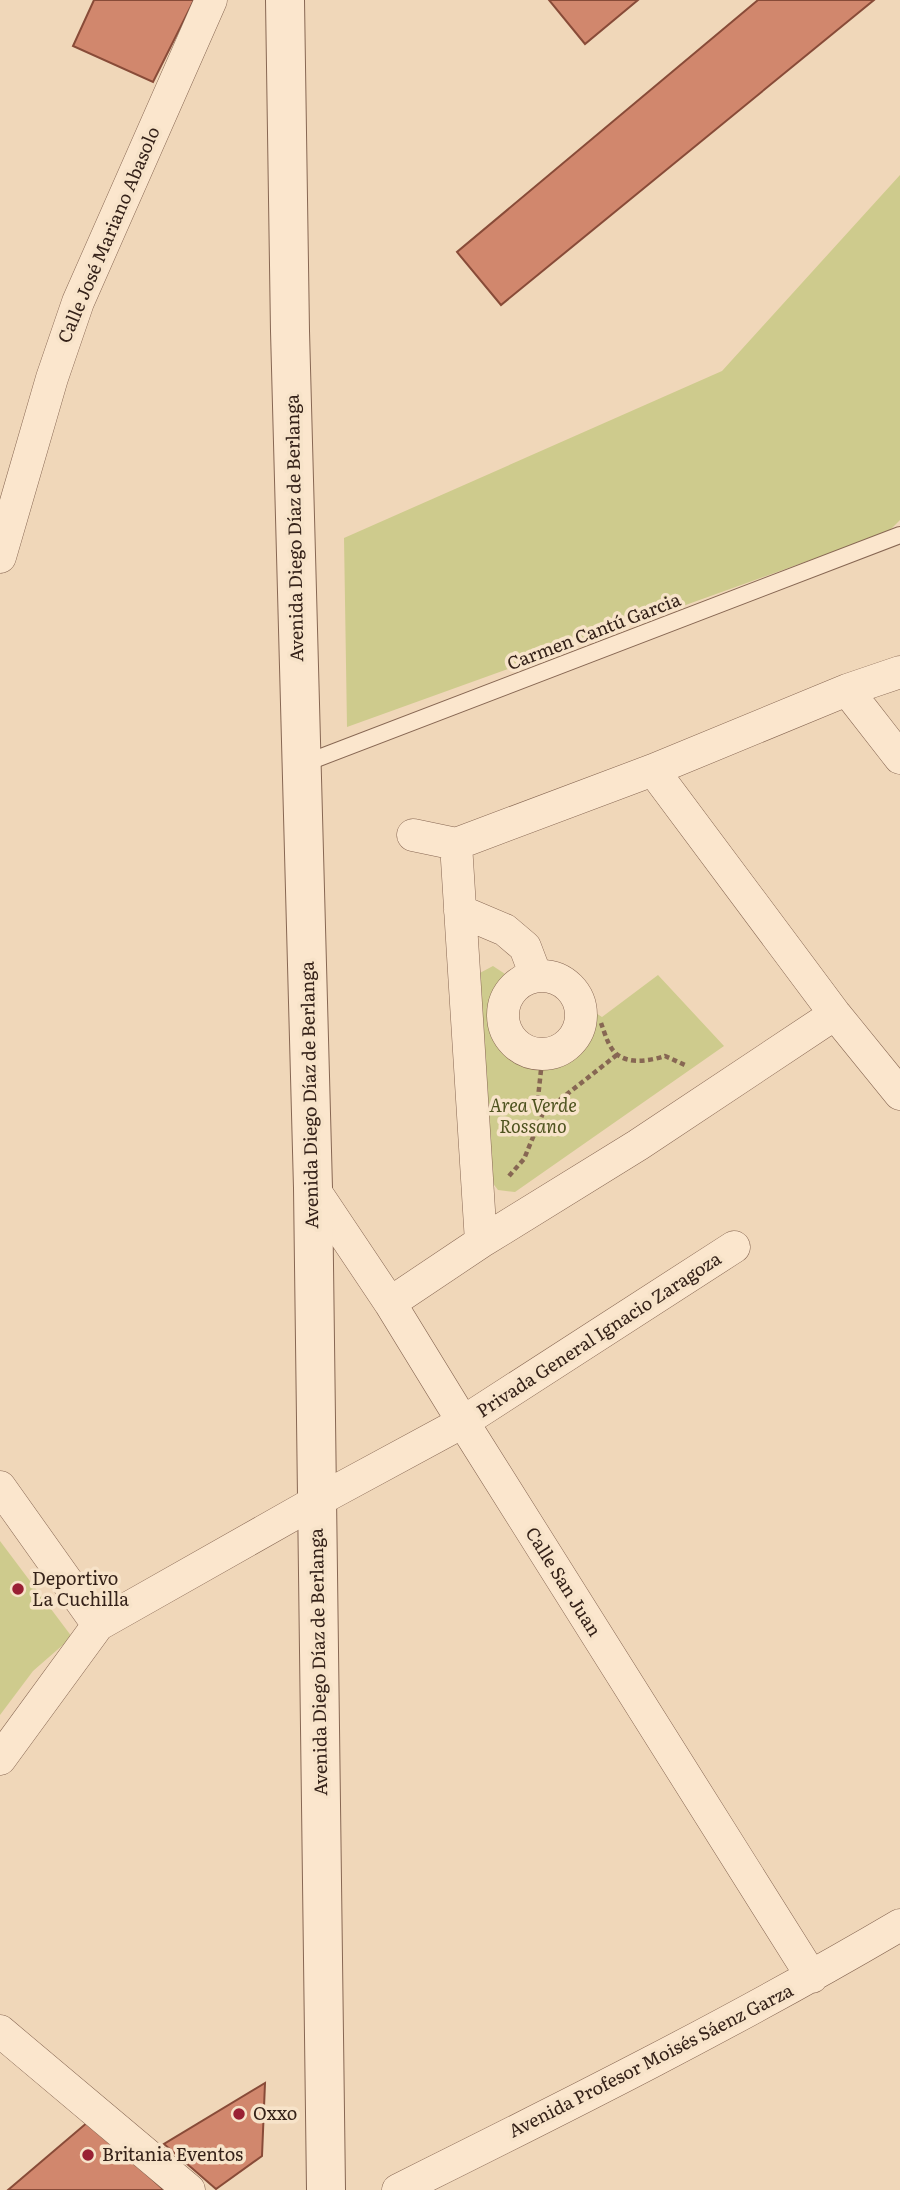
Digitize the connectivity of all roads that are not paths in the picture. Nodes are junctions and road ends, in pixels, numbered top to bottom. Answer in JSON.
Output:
{"nodes":[{"id":1,"x":211,"y":0,"type":"edge"},
{"id":2,"x":285,"y":0,"type":"edge"},
{"id":3,"x":900,"y":535,"type":"edge"},
{"id":4,"x":0,"y":556,"type":"edge"},
{"id":5,"x":900,"y":672,"type":"edge"},
{"id":6,"x":848,"y":690,"type":"junction"},
{"id":7,"x":900,"y":758,"type":"edge"},
{"id":8,"x":301,"y":765,"type":"junction"},
{"id":9,"x":653,"y":770,"type":"junction"},
{"id":10,"x":412,"y":835,"type":"dead end"},
{"id":11,"x":456,"y":844,"type":"junction"},
{"id":12,"x":460,"y":911,"type":"junction"},
{"id":13,"x":536,"y":976,"type":"dead end"},
{"id":14,"x":835,"y":1014,"type":"junction"},
{"id":15,"x":900,"y":1094,"type":"edge"},
{"id":16,"x":313,"y":1188,"type":"junction"},
{"id":17,"x":481,"y":1242,"type":"junction"},
{"id":18,"x":734,"y":1247,"type":"dead end"},
{"id":19,"x":390,"y":1303,"type":"junction"},
{"id":20,"x":463,"y":1422,"type":"junction"},
{"id":21,"x":0,"y":1487,"type":"edge"},
{"id":22,"x":317,"y":1501,"type":"junction"},
{"id":23,"x":98,"y":1625,"type":"junction"},
{"id":24,"x":0,"y":1759,"type":"edge"},
{"id":25,"x":900,"y":1925,"type":"edge"},
{"id":26,"x":812,"y":1977,"type":"junction"},
{"id":27,"x":0,"y":2031,"type":"edge"},
{"id":28,"x":189,"y":2190,"type":"edge"},
{"id":29,"x":326,"y":2190,"type":"edge"},
{"id":30,"x":398,"y":2190,"type":"edge"}],
"edges":[{"from":1,"to":4,"type":"street","name":"Calle José Mariano Abasolo"},
{"from":2,"to":8,"type":"street","name":"Avenida Diego Díaz de Berlanga"},
{"from":3,"to":8,"type":"lane","name":"Carmen Cantú Garcia"},
{"from":5,"to":6,"type":"street"},
{"from":6,"to":7,"type":"street"},
{"from":6,"to":9,"type":"street"},
{"from":8,"to":16,"type":"street","name":"Avenida Diego Díaz de Berlanga"},
{"from":9,"to":11,"type":"street"},
{"from":9,"to":14,"type":"street"},
{"from":10,"to":11,"type":"street"},
{"from":11,"to":12,"type":"street"},
{"from":12,"to":13,"type":"street"},
{"from":12,"to":17,"type":"street"},
{"from":14,"to":15,"type":"street"},
{"from":14,"to":17,"type":"street"},
{"from":16,"to":19,"type":"street","name":"Calle San Juan"},
{"from":16,"to":22,"type":"street","name":"Avenida Diego Díaz de Berlanga"},
{"from":17,"to":19,"type":"street"},
{"from":18,"to":20,"type":"street","name":"Privada General Ignacio Zaragoza"},
{"from":19,"to":20,"type":"street","name":"Calle San Juan"},
{"from":20,"to":22,"type":"street","name":"Privada General Ignacio Zaragoza"},
{"from":20,"to":26,"type":"street","name":"Calle San Juan"},
{"from":21,"to":23,"type":"street"},
{"from":22,"to":23,"type":"street","name":"Privada General Ignacio Zaragoza"},
{"from":22,"to":29,"type":"street","name":"Avenida Diego Díaz de Berlanga"},
{"from":23,"to":24,"type":"street"},
{"from":25,"to":26,"type":"street","name":"Avenida Profesor Moisés Sáenz Garza"},
{"from":26,"to":30,"type":"street","name":"Avenida Profesor Moisés Sáenz Garza"},
{"from":27,"to":28,"type":"street"}]}
